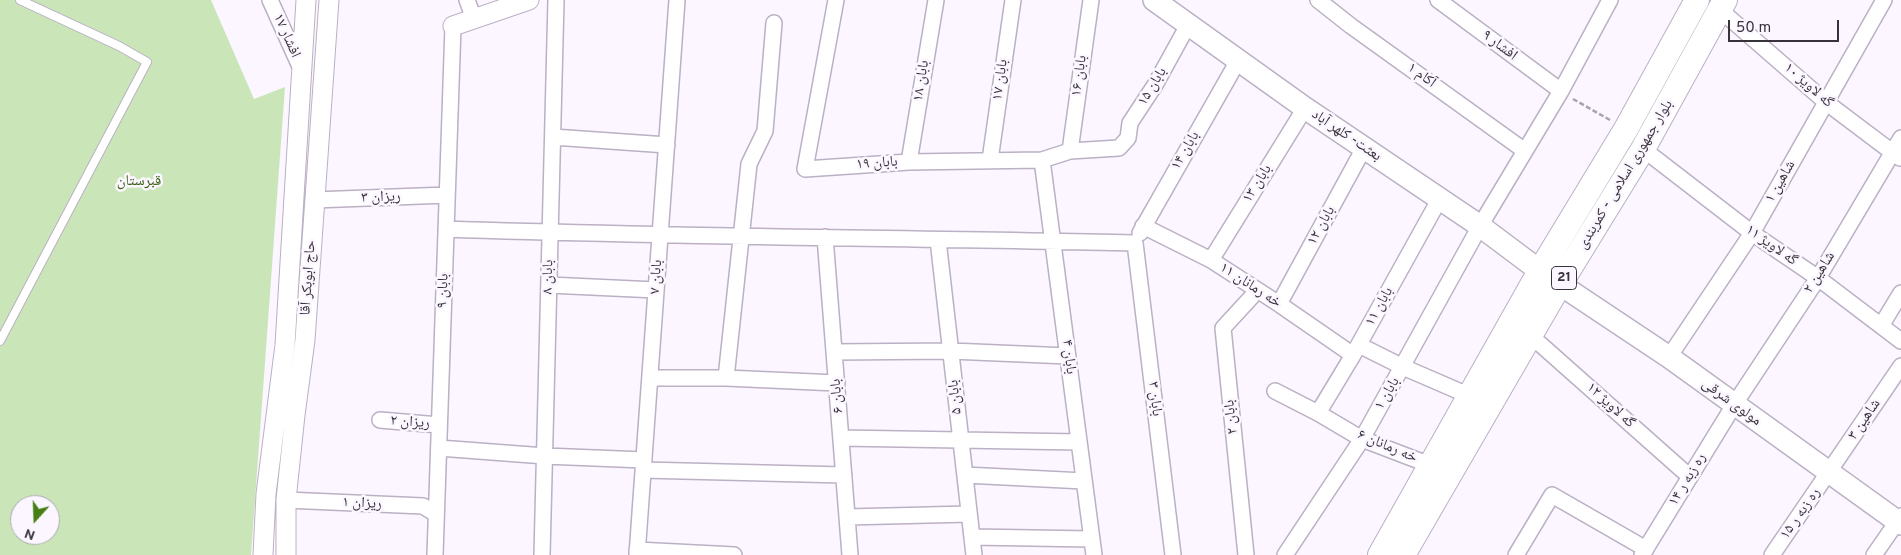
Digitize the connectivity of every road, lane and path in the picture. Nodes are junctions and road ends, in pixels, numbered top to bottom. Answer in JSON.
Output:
{"nodes":[{"id":1,"x":20,"y":0,"type":"edge"},
{"id":2,"x":270,"y":0,"type":"edge"},
{"id":3,"x":306,"y":0,"type":"edge"},
{"id":4,"x":329,"y":0,"type":"edge"},
{"id":5,"x":467,"y":0,"type":"edge"},
{"id":6,"x":529,"y":0,"type":"edge"},
{"id":7,"x":556,"y":0,"type":"edge"},
{"id":8,"x":677,"y":0,"type":"edge"},
{"id":9,"x":836,"y":0,"type":"edge"},
{"id":10,"x":936,"y":0,"type":"edge"},
{"id":11,"x":1013,"y":0,"type":"edge"},
{"id":12,"x":1091,"y":0,"type":"edge"},
{"id":13,"x":1154,"y":0,"type":"edge"},
{"id":14,"x":1318,"y":0,"type":"edge"},
{"id":15,"x":1438,"y":0,"type":"edge"},
{"id":16,"x":1697,"y":0,"type":"edge"},
{"id":17,"x":1884,"y":0,"type":"edge"},
{"id":18,"x":1605,"y":2,"type":"edge"},
{"id":19,"x":1722,"y":4,"type":"edge"},
{"id":20,"x":474,"y":19,"type":"junction"},
{"id":21,"x":774,"y":23,"type":"dead end"},
{"id":22,"x":1188,"y":25,"type":"junction"},
{"id":23,"x":454,"y":26,"type":"joint"},
{"id":24,"x":1239,"y":59,"type":"junction"},
{"id":25,"x":302,"y":71,"type":"junction"},
{"id":26,"x":1561,"y":91,"type":"junction"},
{"id":27,"x":1827,"y":103,"type":"junction"},
{"id":28,"x":1305,"y":108,"type":"junction"},
{"id":29,"x":1626,"y":129,"type":"junction"},
{"id":30,"x":553,"y":137,"type":"junction"},
{"id":31,"x":1901,"y":138,"type":"edge"},
{"id":32,"x":667,"y":145,"type":"junction"},
{"id":33,"x":1120,"y":148,"type":"joint"},
{"id":34,"x":1364,"y":148,"type":"junction"},
{"id":35,"x":1643,"y":149,"type":"junction"},
{"id":36,"x":1070,"y":151,"type":"junction"},
{"id":37,"x":1525,"y":152,"type":"junction"},
{"id":38,"x":1897,"y":156,"type":"edge"},
{"id":39,"x":990,"y":160,"type":"junction"},
{"id":40,"x":1042,"y":160,"type":"junction"},
{"id":41,"x":909,"y":162,"type":"junction"},
{"id":42,"x":448,"y":195,"type":"junction"},
{"id":43,"x":314,"y":200,"type":"junction"},
{"id":44,"x":1439,"y":200,"type":"junction"},
{"id":45,"x":1143,"y":226,"type":"junction"},
{"id":46,"x":1480,"y":226,"type":"junction"},
{"id":47,"x":446,"y":229,"type":"junction"},
{"id":48,"x":1752,"y":232,"type":"junction"},
{"id":49,"x":550,"y":233,"type":"junction"},
{"id":50,"x":660,"y":236,"type":"junction"},
{"id":51,"x":743,"y":236,"type":"junction"},
{"id":52,"x":825,"y":238,"type":"junction"},
{"id":53,"x":938,"y":240,"type":"junction"},
{"id":54,"x":1053,"y":242,"type":"junction"},
{"id":55,"x":1135,"y":244,"type":"junction"},
{"id":56,"x":1211,"y":260,"type":"junction"},
{"id":57,"x":1540,"y":272,"type":"junction"},
{"id":58,"x":1818,"y":278,"type":"junction"},
{"id":59,"x":1560,"y":284,"type":"junction"},
{"id":60,"x":549,"y":285,"type":"junction"},
{"id":61,"x":656,"y":290,"type":"junction"},
{"id":62,"x":1257,"y":291,"type":"junction"},
{"id":63,"x":1901,"y":293,"type":"edge"},
{"id":64,"x":1279,"y":304,"type":"junction"},
{"id":65,"x":1881,"y":326,"type":"junction"},
{"id":66,"x":1530,"y":335,"type":"junction"},
{"id":67,"x":0,"y":341,"type":"edge"},
{"id":68,"x":1901,"y":341,"type":"edge"},
{"id":69,"x":1356,"y":350,"type":"junction"},
{"id":70,"x":951,"y":351,"type":"junction"},
{"id":71,"x":834,"y":352,"type":"junction"},
{"id":72,"x":1068,"y":356,"type":"junction"},
{"id":73,"x":1668,"y":357,"type":"junction"},
{"id":74,"x":1901,"y":366,"type":"edge"},
{"id":75,"x":1403,"y":367,"type":"junction"},
{"id":76,"x":650,"y":378,"type":"junction"},
{"id":77,"x":726,"y":378,"type":"junction"},
{"id":78,"x":837,"y":383,"type":"junction"},
{"id":79,"x":1275,"y":391,"type":"dead end"},
{"id":80,"x":1470,"y":396,"type":"junction"},
{"id":81,"x":1734,"y":405,"type":"junction"},
{"id":82,"x":1318,"y":413,"type":"junction"},
{"id":83,"x":380,"y":420,"type":"dead end"},
{"id":84,"x":440,"y":425,"type":"junction"},
{"id":85,"x":841,"y":438,"type":"junction"},
{"id":86,"x":961,"y":439,"type":"junction"},
{"id":87,"x":1362,"y":439,"type":"junction"},
{"id":88,"x":1079,"y":442,"type":"junction"},
{"id":89,"x":439,"y":448,"type":"junction"},
{"id":90,"x":545,"y":456,"type":"junction"},
{"id":91,"x":643,"y":465,"type":"junction"},
{"id":92,"x":1430,"y":465,"type":"junction"},
{"id":93,"x":1829,"y":473,"type":"junction"},
{"id":94,"x":844,"y":475,"type":"junction"},
{"id":95,"x":965,"y":475,"type":"junction"},
{"id":96,"x":1690,"y":477,"type":"junction"},
{"id":97,"x":1084,"y":481,"type":"junction"},
{"id":98,"x":286,"y":500,"type":"junction"},
{"id":99,"x":436,"y":514,"type":"junction"},
{"id":100,"x":969,"y":514,"type":"junction"},
{"id":101,"x":847,"y":517,"type":"junction"},
{"id":102,"x":1900,"y":520,"type":"edge"},
{"id":103,"x":972,"y":537,"type":"junction"},
{"id":104,"x":1092,"y":538,"type":"junction"},
{"id":105,"x":637,"y":552,"type":"edge"},
{"id":106,"x":1644,"y":552,"type":"edge"},
{"id":107,"x":263,"y":555,"type":"edge"},
{"id":108,"x":286,"y":555,"type":"edge"},
{"id":109,"x":435,"y":555,"type":"edge"},
{"id":110,"x":542,"y":555,"type":"edge"},
{"id":111,"x":734,"y":555,"type":"edge"},
{"id":112,"x":850,"y":555,"type":"edge"},
{"id":113,"x":974,"y":555,"type":"edge"},
{"id":114,"x":1094,"y":555,"type":"edge"},
{"id":115,"x":1173,"y":555,"type":"edge"},
{"id":116,"x":1246,"y":555,"type":"edge"},
{"id":117,"x":1285,"y":555,"type":"edge"},
{"id":118,"x":1380,"y":555,"type":"edge"},
{"id":119,"x":1403,"y":555,"type":"edge"},
{"id":120,"x":1516,"y":555,"type":"edge"},
{"id":121,"x":1772,"y":555,"type":"edge"},
{"id":122,"x":1874,"y":555,"type":"edge"}],
"edges":[{"from":1,"to":67,"type":"lane"},
{"from":2,"to":25,"type":"street","name":"افشار ۱۷"},
{"from":3,"to":25,"type":"street","name":"حاج ابوبکر آقا"},
{"from":4,"to":43,"type":"street","name":"حاج ابوبکر آقا"},
{"from":5,"to":20,"type":"street"},
{"from":6,"to":20,"type":"street"},
{"from":7,"to":30,"type":"street","name":"بابان ۸"},
{"from":8,"to":32,"type":"street","name":"بابان ۷"},
{"from":9,"to":41,"type":"street","name":"بابان ۱۹"},
{"from":10,"to":41,"type":"street","name":"بابان ۱۸"},
{"from":11,"to":39,"type":"street","name":"بابان ۱۷"},
{"from":12,"to":36,"type":"street","name":"بابان ۱۶"},
{"from":13,"to":22,"type":"main road","name":"بعثت- کلهر آباد"},
{"from":14,"to":37,"type":"street","name":"آکام ۱"},
{"from":15,"to":26,"type":"street","name":"افشار ۹"},
{"from":16,"to":29,"type":"main road","name":"بلوار جمهوری اسلامی - کمربندی","number":"21"},
{"from":17,"to":27,"type":"street","name":"شاهین ۱"},
{"from":18,"to":26,"type":"street","name":"بابان ۱"},
{"from":19,"to":27,"type":"street","name":"گه لاویژ ۱۰"},
{"from":19,"to":35,"type":"main road","name":"بلوار جمهوری اسلامی - کمربندی","number":"21"},
{"from":20,"to":23,"type":"street"},
{"from":21,"to":51,"type":"street"},
{"from":22,"to":24,"type":"main road","name":"بعثت- کلهر آباد"},
{"from":22,"to":33,"type":"street","name":"بابان ۱۵"},
{"from":23,"to":42,"type":"street","name":"بابان ۹"},
{"from":24,"to":28,"type":"main road","name":"بعثت- کلهر آباد"},
{"from":24,"to":45,"type":"street","name":"بابان ۱۴"},
{"from":25,"to":107,"type":"street","name":"حاج ابوبکر آقا"},
{"from":26,"to":29,"type":"path"},
{"from":26,"to":37,"type":"street","name":"بابان ۱"},
{"from":27,"to":38,"type":"street","name":"گه لاویژ ۱۰"},
{"from":27,"to":48,"type":"street","name":"شاهین ۱"},
{"from":28,"to":34,"type":"main road","name":"بعثت- کلهر آباد"},
{"from":28,"to":56,"type":"street","name":"بابان ۱۳"},
{"from":29,"to":57,"type":"main road","name":"بلوار جمهوری اسلامی - کمربندی","number":"21"},
{"from":30,"to":32,"type":"street"},
{"from":30,"to":49,"type":"street","name":"بابان ۸"},
{"from":31,"to":38,"type":"street","name":"شاهین ۲"},
{"from":32,"to":50,"type":"street","name":"بابان ۷"},
{"from":33,"to":36,"type":"street","name":"بابان ۱۹"},
{"from":34,"to":44,"type":"main road","name":"بعثت- کلهر آباد"},
{"from":34,"to":64,"type":"street","name":"بابان ۱۲"},
{"from":35,"to":48,"type":"street","name":"گه لاویژ ۱۱"},
{"from":35,"to":59,"type":"main road","name":"بلوار جمهوری اسلامی - کمربندی","number":"21"},
{"from":36,"to":40,"type":"street","name":"بابان ۱۹"},
{"from":37,"to":46,"type":"street","name":"بابان ۱"},
{"from":38,"to":58,"type":"street","name":"شاهین ۲"},
{"from":39,"to":40,"type":"street","name":"بابان ۱۹"},
{"from":39,"to":41,"type":"street","name":"بابان ۱۹"},
{"from":40,"to":54,"type":"street","name":"بابان ۴"},
{"from":42,"to":43,"type":"street","name":"۳ ریزان"},
{"from":42,"to":47,"type":"street","name":"بابان ۹"},
{"from":43,"to":98,"type":"street","name":"حاج ابوبکر آقا"},
{"from":44,"to":46,"type":"main road","name":"بعثت- کلهر آباد"},
{"from":44,"to":69,"type":"street","name":"بابان ۱۱"},
{"from":45,"to":55,"type":"street","name":"بابان ۱۴"},
{"from":45,"to":56,"type":"street","name":"خه رمانان ۱۱"},
{"from":46,"to":57,"type":"main road","name":"بعثت- کلهر آباد"},
{"from":46,"to":75,"type":"street","name":"بابان ۱"},
{"from":47,"to":49,"type":"street"},
{"from":47,"to":84,"type":"street","name":"بابان ۹"},
{"from":48,"to":58,"type":"street","name":"گه لاویژ ۱۱"},
{"from":48,"to":73,"type":"street","name":"شاهین ۱"},
{"from":49,"to":50,"type":"street"},
{"from":49,"to":60,"type":"street","name":"بابان ۸"},
{"from":50,"to":51,"type":"street"},
{"from":50,"to":61,"type":"street","name":"بابان ۷"},
{"from":51,"to":52,"type":"street"},
{"from":51,"to":77,"type":"street"},
{"from":52,"to":53,"type":"street"},
{"from":52,"to":71,"type":"street","name":"بابان ۶"},
{"from":53,"to":54,"type":"street"},
{"from":53,"to":70,"type":"street","name":"بابان ۵"},
{"from":54,"to":55,"type":"street"},
{"from":54,"to":72,"type":"street","name":"بابان ۴"},
{"from":55,"to":115,"type":"street","name":"بابان ۳"},
{"from":56,"to":62,"type":"street","name":"خه رمانان ۱۱"},
{"from":57,"to":59,"type":"main road","name":"بعثت- کلهر آباد"},
{"from":57,"to":80,"type":"main road","name":"بلوار جمهوری اسلامی - کمربندی","number":"21"},
{"from":58,"to":65,"type":"street","name":"گه لاویژ ۱۱"},
{"from":58,"to":81,"type":"street","name":"شاهین ۲"},
{"from":59,"to":66,"type":"main road","name":"بلوار جمهوری اسلامی - کمربندی","number":"21"},
{"from":59,"to":73,"type":"main road","name":"مولوی شرقی"},
{"from":60,"to":61,"type":"street"},
{"from":60,"to":90,"type":"street","name":"بابان ۸"},
{"from":61,"to":76,"type":"street","name":"بابان ۷"},
{"from":62,"to":64,"type":"street","name":"خه رمانان ۱۱"},
{"from":62,"to":116,"type":"street","name":"بابان ۲"},
{"from":63,"to":65,"type":"street"},
{"from":64,"to":69,"type":"street","name":"خه رمانان ۱۱"},
{"from":65,"to":68,"type":"street","name":"گه لاویژ ۱۱"},
{"from":66,"to":96,"type":"street","name":"گه لاویژ ۱۲"},
{"from":66,"to":119,"type":"main road","name":"بلوار جمهوری اسلامی - کمربندی","number":"21"},
{"from":69,"to":75,"type":"street","name":"خه رمانان ۱۱"},
{"from":69,"to":82,"type":"street","name":"بابان ۱۱"},
{"from":70,"to":71,"type":"street"},
{"from":70,"to":72,"type":"street"},
{"from":70,"to":86,"type":"street","name":"بابان ۵"},
{"from":71,"to":78,"type":"street","name":"بابان ۶"},
{"from":72,"to":88,"type":"street","name":"بابان ۴"},
{"from":73,"to":81,"type":"main road","name":"مولوی شرقی"},
{"from":74,"to":93,"type":"street","name":"شاهین ۳"},
{"from":75,"to":80,"type":"street","name":"خه رمانان ۱۱"},
{"from":75,"to":87,"type":"street","name":"بابان ۱"},
{"from":76,"to":77,"type":"street"},
{"from":76,"to":91,"type":"street","name":"بابان ۷"},
{"from":77,"to":78,"type":"street"},
{"from":78,"to":85,"type":"street","name":"بابان ۶"},
{"from":79,"to":82,"type":"street","name":"خه رمانان ۶"},
{"from":80,"to":92,"type":"main road","name":"بلوار جمهوری اسلامی - کمربندی","number":"21"},
{"from":81,"to":93,"type":"main road","name":"مولوی شرقی"},
{"from":81,"to":96,"type":"street","name":"ره زبه ر ۱۴"},
{"from":82,"to":87,"type":"street","name":"خه رمانان ۶"},
{"from":83,"to":84,"type":"street","name":"ریزان ۲"},
{"from":84,"to":89,"type":"street","name":"بابان ۹"},
{"from":85,"to":86,"type":"street"},
{"from":85,"to":94,"type":"street","name":"بابان ۶"},
{"from":86,"to":88,"type":"street"},
{"from":86,"to":95,"type":"street","name":"بابان ۵"},
{"from":87,"to":92,"type":"street","name":"خه رمانان ۶"},
{"from":87,"to":117,"type":"street","name":"بابان ۱"},
{"from":88,"to":97,"type":"street","name":"بابان ۴"},
{"from":89,"to":90,"type":"street"},
{"from":89,"to":99,"type":"street","name":"بابان ۹"},
{"from":90,"to":91,"type":"street"},
{"from":90,"to":110,"type":"street","name":"بابان ۸"},
{"from":91,"to":94,"type":"street"},
{"from":91,"to":105,"type":"street","name":"بابان ۷"},
{"from":92,"to":118,"type":"main road","name":"بلوار جمهوری اسلامی - کمربندی","number":"21"},
{"from":93,"to":102,"type":"main road","name":"مولوی شرقی"},
{"from":93,"to":121,"type":"street","name":"ره زبه ر ۱۵"},
{"from":94,"to":101,"type":"street","name":"بابان ۶"},
{"from":95,"to":97,"type":"street"},
{"from":95,"to":100,"type":"street","name":"بابان ۵"},
{"from":96,"to":106,"type":"street","name":"ره زبه ر ۱۴"},
{"from":97,"to":104,"type":"street","name":"بابان ۴"},
{"from":98,"to":99,"type":"street","name":"ریزان ۱"},
{"from":98,"to":108,"type":"street","name":"حاج ابوبکر آقا"},
{"from":99,"to":109,"type":"street","name":"بابان ۹"},
{"from":100,"to":101,"type":"street"},
{"from":100,"to":103,"type":"street","name":"بابان ۵"},
{"from":101,"to":112,"type":"street","name":"بابان ۶"},
{"from":102,"to":122,"type":"street"},
{"from":103,"to":104,"type":"street"},
{"from":103,"to":113,"type":"street","name":"بابان ۵"},
{"from":104,"to":114,"type":"street","name":"بابان ۴"},
{"from":105,"to":111,"type":"street"},
{"from":106,"to":120,"type":"street"}]}
